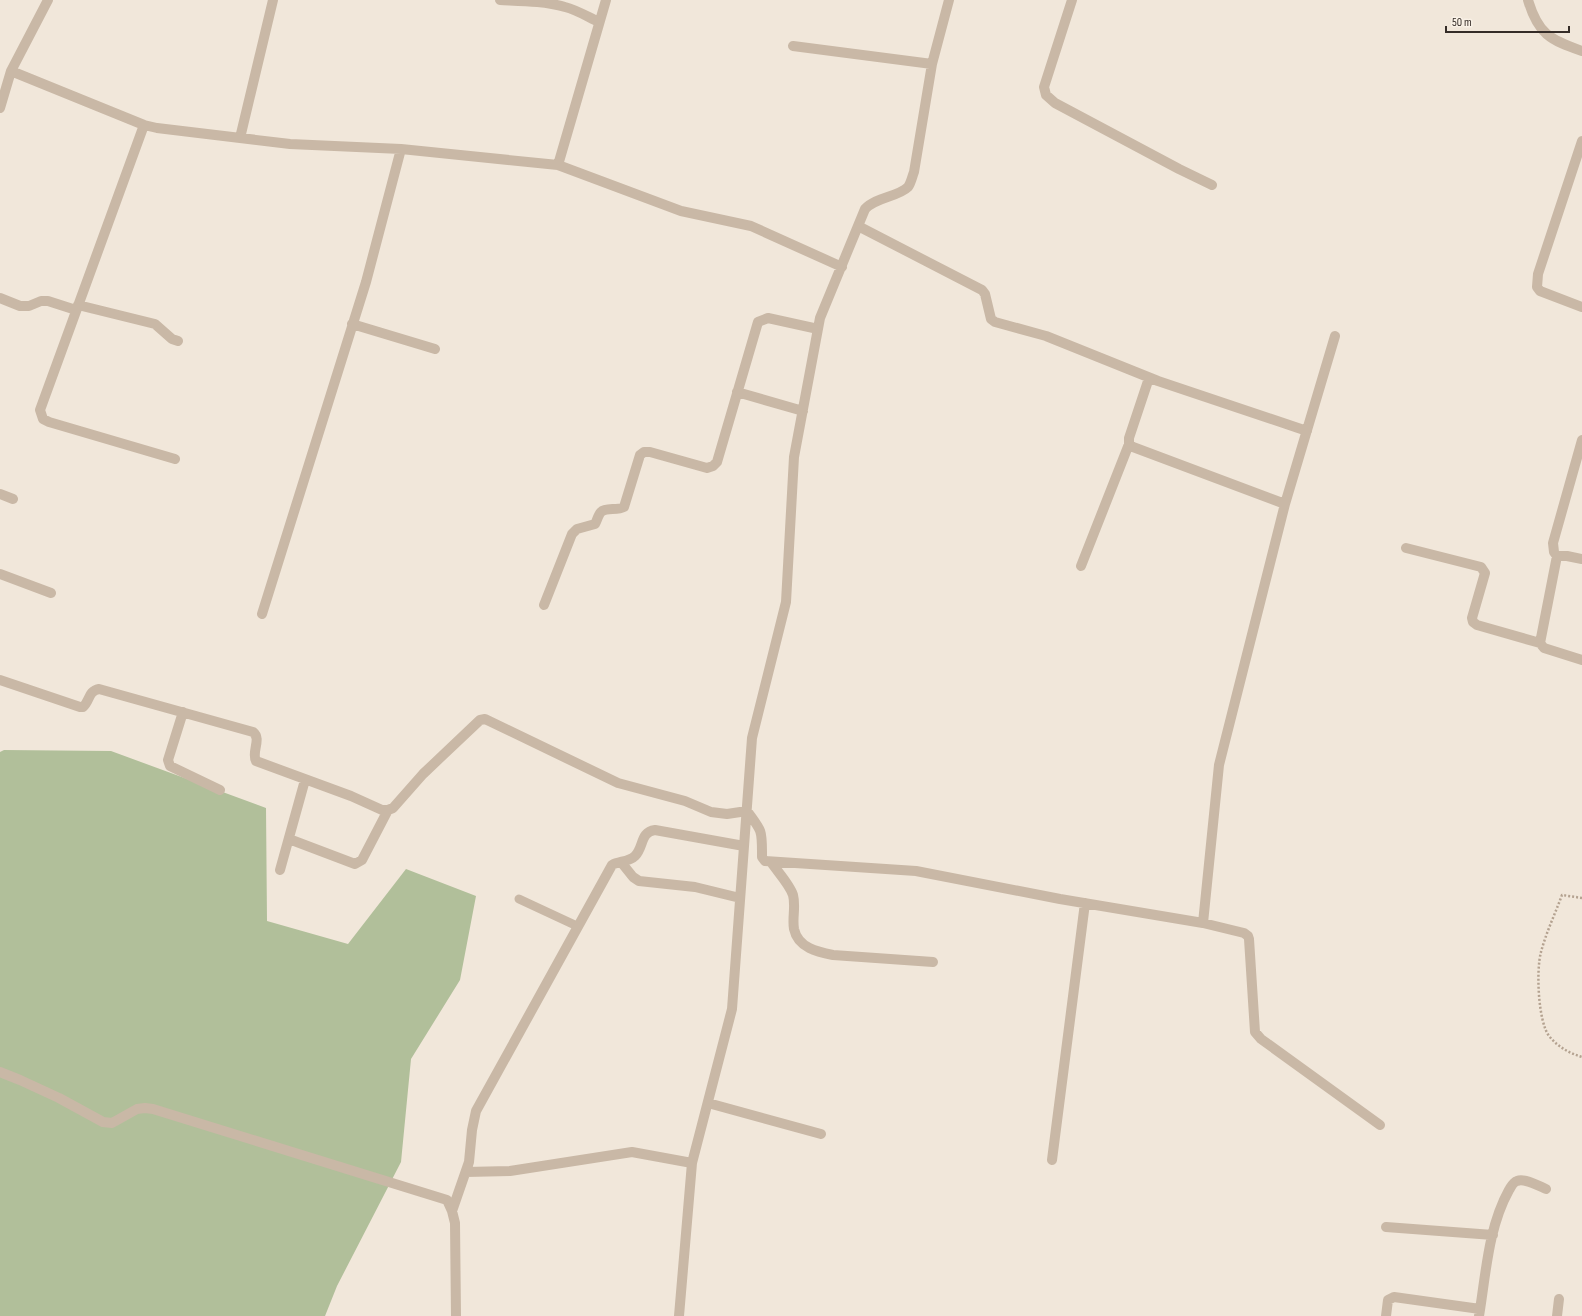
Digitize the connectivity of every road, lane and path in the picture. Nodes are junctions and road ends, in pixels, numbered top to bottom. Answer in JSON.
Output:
{"nodes":[{"id":1,"x":48,"y":0,"type":"edge"},
{"id":2,"x":273,"y":0,"type":"edge"},
{"id":3,"x":500,"y":0,"type":"edge"},
{"id":4,"x":606,"y":0,"type":"edge"},
{"id":5,"x":948,"y":0,"type":"edge"},
{"id":6,"x":1072,"y":0,"type":"edge"},
{"id":7,"x":1528,"y":0,"type":"edge"},
{"id":8,"x":599,"y":22,"type":"junction"},
{"id":9,"x":793,"y":46,"type":"dead end"},
{"id":10,"x":1582,"y":50,"type":"edge"},
{"id":11,"x":932,"y":64,"type":"junction"},
{"id":12,"x":11,"y":71,"type":"junction"},
{"id":13,"x":0,"y":108,"type":"edge"},
{"id":14,"x":144,"y":125,"type":"junction"},
{"id":15,"x":240,"y":138,"type":"junction"},
{"id":16,"x":1582,"y":142,"type":"edge"},
{"id":17,"x":401,"y":149,"type":"junction"},
{"id":18,"x":558,"y":165,"type":"junction"},
{"id":19,"x":1212,"y":185,"type":"dead end"},
{"id":20,"x":858,"y":226,"type":"junction"},
{"id":21,"x":842,"y":267,"type":"junction"},
{"id":22,"x":0,"y":298,"type":"edge"},
{"id":23,"x":1582,"y":307,"type":"edge"},
{"id":24,"x":77,"y":308,"type":"junction"},
{"id":25,"x":352,"y":324,"type":"junction"},
{"id":26,"x":818,"y":329,"type":"junction"},
{"id":27,"x":1335,"y":336,"type":"dead end"},
{"id":28,"x":178,"y":341,"type":"dead end"},
{"id":29,"x":435,"y":349,"type":"dead end"},
{"id":30,"x":1149,"y":378,"type":"junction"},
{"id":31,"x":737,"y":392,"type":"junction"},
{"id":32,"x":803,"y":411,"type":"junction"},
{"id":33,"x":1307,"y":430,"type":"junction"},
{"id":34,"x":1582,"y":440,"type":"edge"},
{"id":35,"x":1129,"y":444,"type":"junction"},
{"id":36,"x":175,"y":459,"type":"dead end"},
{"id":37,"x":0,"y":494,"type":"edge"},
{"id":38,"x":13,"y":499,"type":"dead end"},
{"id":39,"x":1285,"y":504,"type":"junction"},
{"id":40,"x":1406,"y":548,"type":"dead end"},
{"id":41,"x":1557,"y":556,"type":"junction"},
{"id":42,"x":1582,"y":559,"type":"edge"},
{"id":43,"x":1080,"y":566,"type":"dead end"},
{"id":44,"x":0,"y":574,"type":"edge"},
{"id":45,"x":51,"y":593,"type":"dead end"},
{"id":46,"x":544,"y":605,"type":"dead end"},
{"id":47,"x":262,"y":614,"type":"dead end"},
{"id":48,"x":1540,"y":643,"type":"junction"},
{"id":49,"x":1582,"y":660,"type":"edge"},
{"id":50,"x":0,"y":680,"type":"edge"},
{"id":51,"x":183,"y":712,"type":"junction"},
{"id":52,"x":306,"y":780,"type":"junction"},
{"id":53,"x":220,"y":790,"type":"dead end"},
{"id":54,"x":388,"y":810,"type":"junction"},
{"id":55,"x":747,"y":811,"type":"junction"},
{"id":56,"x":289,"y":839,"type":"junction"},
{"id":57,"x":744,"y":846,"type":"junction"},
{"id":58,"x":621,"y":862,"type":"junction"},
{"id":59,"x":771,"y":862,"type":"junction"},
{"id":60,"x":280,"y":870,"type":"dead end"},
{"id":61,"x":740,"y":898,"type":"junction"},
{"id":62,"x":1582,"y":898,"type":"edge"},
{"id":63,"x":519,"y":899,"type":"dead end"},
{"id":64,"x":1085,"y":903,"type":"junction"},
{"id":65,"x":1202,"y":923,"type":"junction"},
{"id":66,"x":577,"y":926,"type":"junction"},
{"id":67,"x":933,"y":962,"type":"dead end"},
{"id":68,"x":1582,"y":1057,"type":"edge"},
{"id":69,"x":0,"y":1072,"type":"edge"},
{"id":70,"x":708,"y":1103,"type":"junction"},
{"id":71,"x":1380,"y":1125,"type":"dead end"},
{"id":72,"x":821,"y":1134,"type":"dead end"},
{"id":73,"x":1052,"y":1160,"type":"dead end"},
{"id":74,"x":692,"y":1163,"type":"junction"},
{"id":75,"x":466,"y":1172,"type":"junction"},
{"id":76,"x":1546,"y":1189,"type":"dead end"},
{"id":77,"x":452,"y":1211,"type":"junction"},
{"id":78,"x":1386,"y":1228,"type":"dead end"},
{"id":79,"x":1493,"y":1235,"type":"junction"},
{"id":80,"x":1559,"y":1299,"type":"dead end"},
{"id":81,"x":1480,"y":1312,"type":"edge"},
{"id":82,"x":456,"y":1316,"type":"edge"},
{"id":83,"x":679,"y":1316,"type":"edge"},
{"id":84,"x":1386,"y":1316,"type":"edge"},
{"id":85,"x":1556,"y":1316,"type":"edge"}],
"edges":[{"from":1,"to":12,"type":"street"},
{"from":2,"to":15,"type":"street"},
{"from":3,"to":8,"type":"street"},
{"from":4,"to":8,"type":"street"},
{"from":5,"to":11,"type":"street"},
{"from":6,"to":19,"type":"street"},
{"from":7,"to":10,"type":"street"},
{"from":8,"to":18,"type":"street"},
{"from":9,"to":11,"type":"street"},
{"from":11,"to":20,"type":"street"},
{"from":12,"to":13,"type":"street"},
{"from":12,"to":14,"type":"street"},
{"from":14,"to":15,"type":"street"},
{"from":14,"to":24,"type":"street"},
{"from":15,"to":17,"type":"street"},
{"from":16,"to":23,"type":"street"},
{"from":17,"to":18,"type":"street"},
{"from":17,"to":25,"type":"street"},
{"from":18,"to":21,"type":"street"},
{"from":20,"to":21,"type":"street"},
{"from":20,"to":30,"type":"street"},
{"from":21,"to":26,"type":"street"},
{"from":22,"to":24,"type":"street"},
{"from":24,"to":28,"type":"street"},
{"from":24,"to":36,"type":"street"},
{"from":25,"to":29,"type":"street"},
{"from":25,"to":47,"type":"street"},
{"from":26,"to":31,"type":"street"},
{"from":26,"to":32,"type":"street"},
{"from":27,"to":33,"type":"street"},
{"from":30,"to":33,"type":"street"},
{"from":30,"to":35,"type":"street"},
{"from":31,"to":32,"type":"street"},
{"from":31,"to":46,"type":"street"},
{"from":32,"to":55,"type":"street"},
{"from":33,"to":39,"type":"street"},
{"from":34,"to":41,"type":"street"},
{"from":35,"to":39,"type":"street"},
{"from":35,"to":43,"type":"street"},
{"from":37,"to":38,"type":"street"},
{"from":39,"to":65,"type":"street"},
{"from":40,"to":48,"type":"street"},
{"from":41,"to":42,"type":"street"},
{"from":41,"to":48,"type":"street"},
{"from":44,"to":45,"type":"street"},
{"from":48,"to":49,"type":"street"},
{"from":50,"to":51,"type":"street"},
{"from":51,"to":52,"type":"street"},
{"from":51,"to":53,"type":"street"},
{"from":52,"to":54,"type":"street"},
{"from":52,"to":56,"type":"street"},
{"from":54,"to":55,"type":"street"},
{"from":54,"to":56,"type":"street"},
{"from":55,"to":57,"type":"street"},
{"from":55,"to":59,"type":"street"},
{"from":56,"to":60,"type":"street"},
{"from":57,"to":58,"type":"street"},
{"from":57,"to":61,"type":"street"},
{"from":58,"to":61,"type":"street"},
{"from":58,"to":66,"type":"street"},
{"from":59,"to":64,"type":"street"},
{"from":59,"to":67,"type":"street"},
{"from":61,"to":70,"type":"street"},
{"from":62,"to":68,"type":"path"},
{"from":63,"to":66,"type":"lane"},
{"from":64,"to":65,"type":"street"},
{"from":64,"to":73,"type":"street"},
{"from":65,"to":71,"type":"street"},
{"from":66,"to":75,"type":"street"},
{"from":69,"to":77,"type":"street"},
{"from":70,"to":72,"type":"street"},
{"from":70,"to":74,"type":"street"},
{"from":74,"to":75,"type":"street"},
{"from":74,"to":83,"type":"street"},
{"from":75,"to":77,"type":"street"},
{"from":76,"to":79,"type":"street"},
{"from":77,"to":82,"type":"street"},
{"from":78,"to":79,"type":"street"},
{"from":79,"to":81,"type":"street"},
{"from":80,"to":85,"type":"street"},
{"from":81,"to":84,"type":"street"}]}
